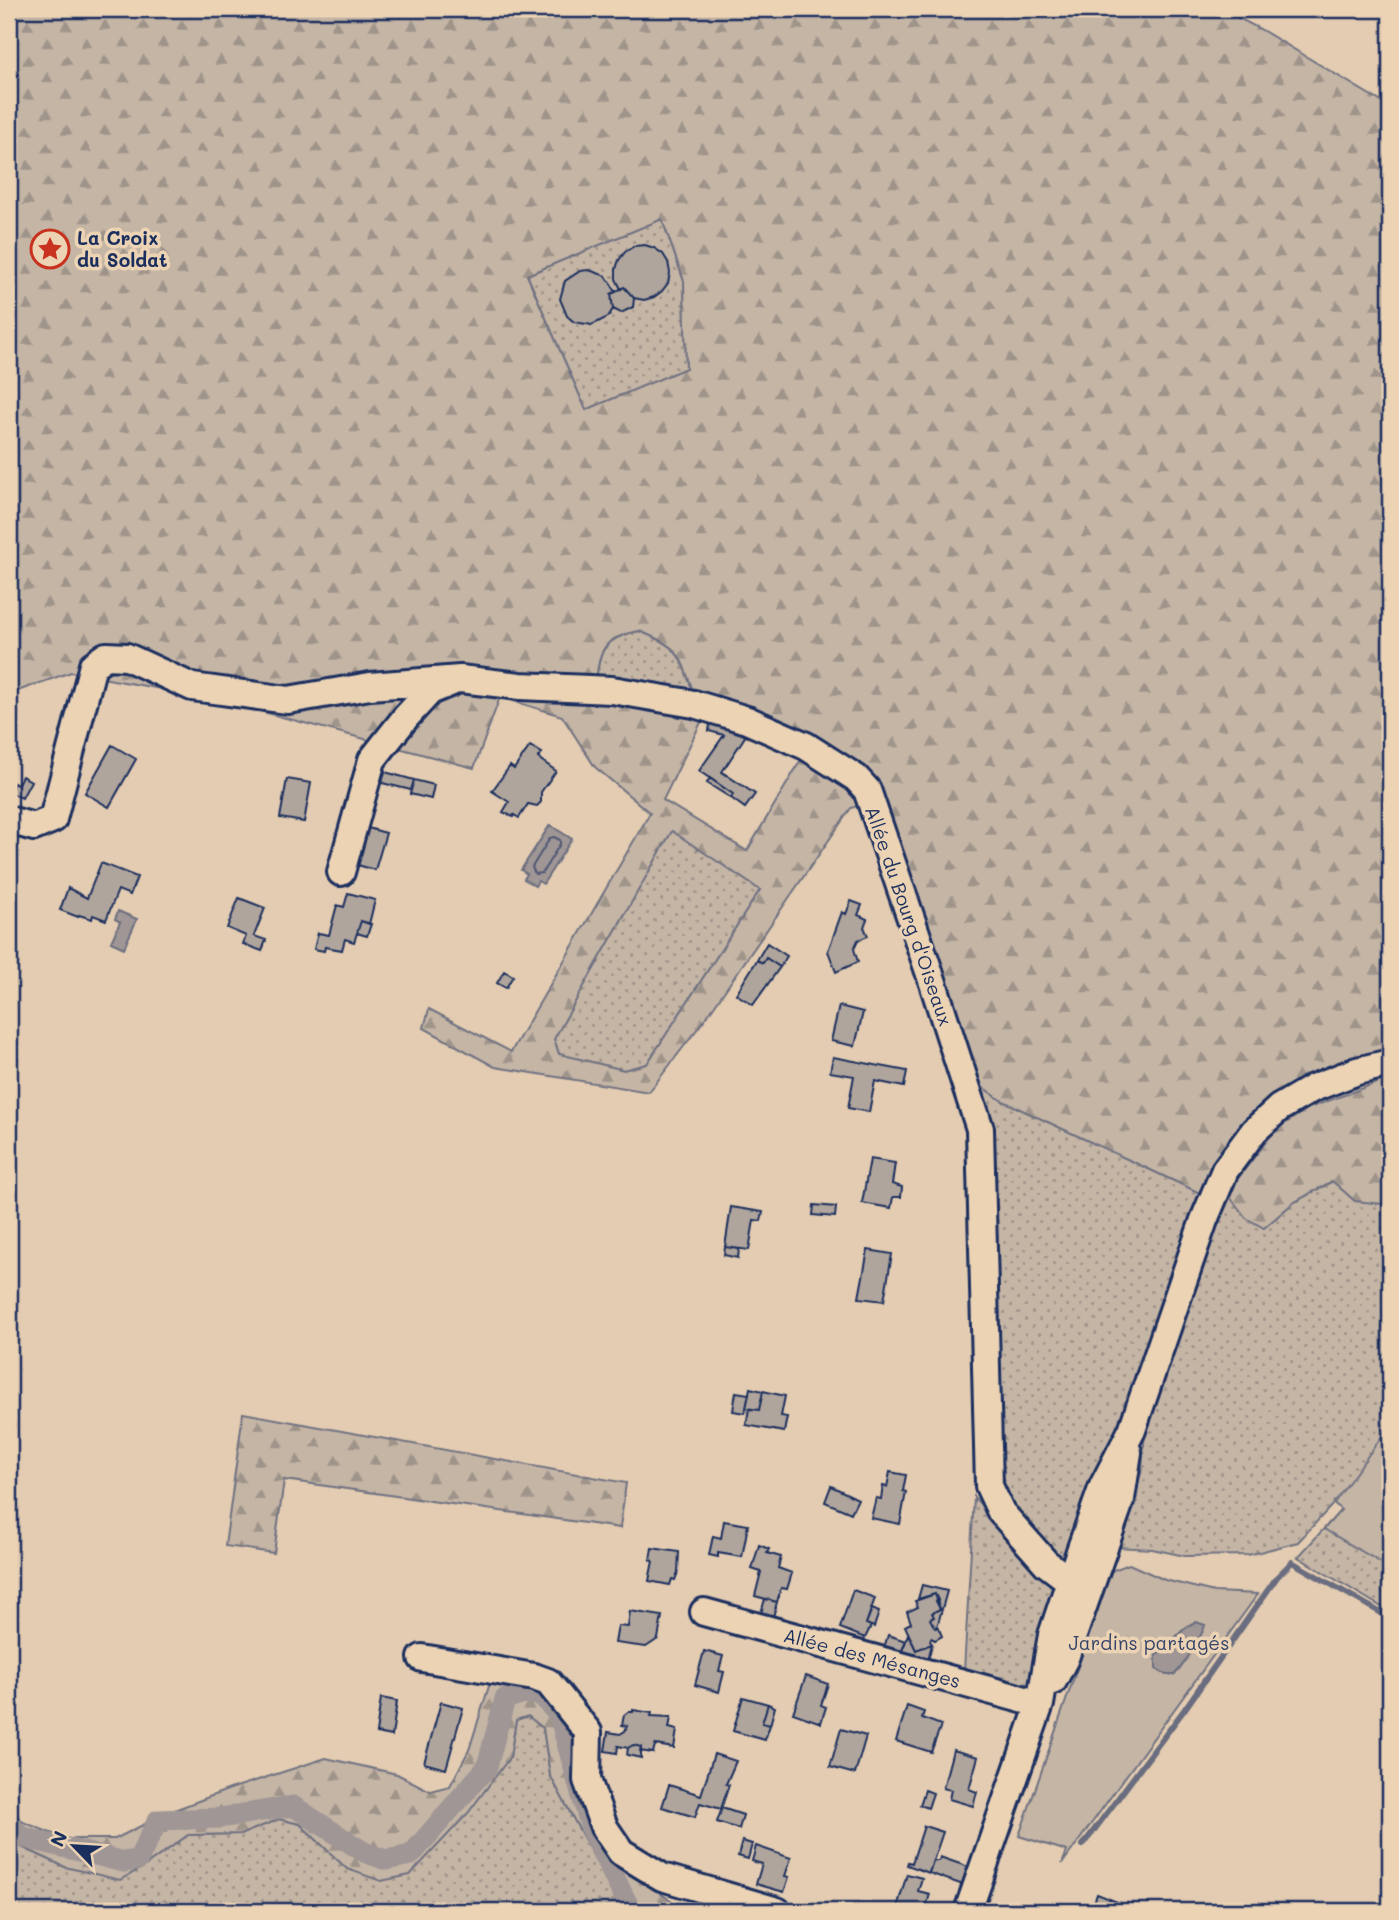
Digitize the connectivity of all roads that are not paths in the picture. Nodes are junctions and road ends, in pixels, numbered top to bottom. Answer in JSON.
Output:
{"nodes":[{"id":1,"x":460,"y":679,"type":"junction"},
{"id":2,"x":9,"y":820,"type":"edge"},
{"id":3,"x":341,"y":872,"type":"dead end"},
{"id":4,"x":1390,"y":1063,"type":"edge"},
{"id":5,"x":1080,"y":1585,"type":"junction"},
{"id":6,"x":704,"y":1612,"type":"dead end"},
{"id":7,"x":422,"y":1658,"type":"dead end"},
{"id":8,"x":1040,"y":1704,"type":"junction"},
{"id":9,"x":976,"y":1909,"type":"edge"},
{"id":10,"x":777,"y":1911,"type":"edge"}],
"edges":[{"from":1,"to":2,"type":"street","name":"Allée du Bourg d'Oiseaux"},
{"from":1,"to":3,"type":"street"},
{"from":1,"to":5,"type":"street","name":"Allée du Bourg d'Oiseaux"},
{"from":4,"to":5,"type":"street"},
{"from":5,"to":8,"type":"street"},
{"from":6,"to":8,"type":"street","name":"Allée des Mésanges"},
{"from":7,"to":10,"type":"street"},
{"from":8,"to":9,"type":"street"}]}
